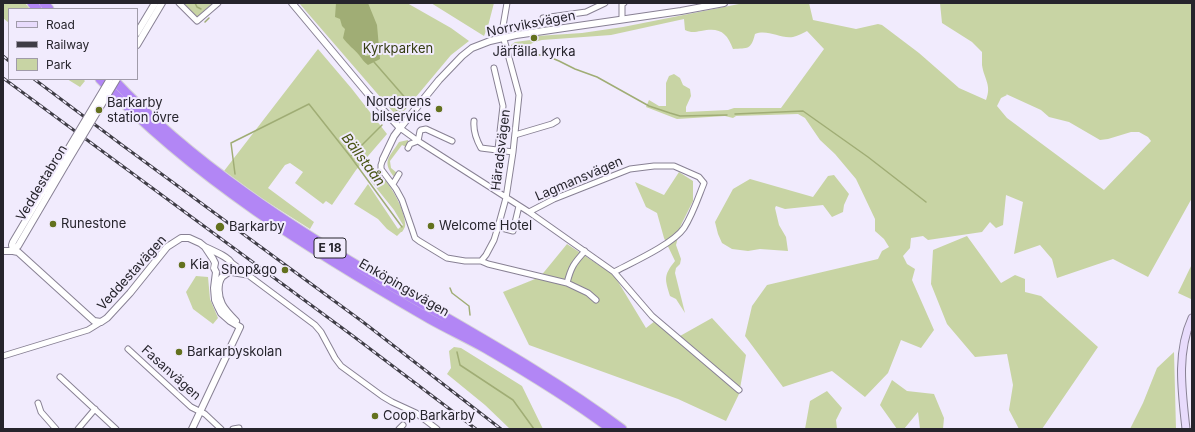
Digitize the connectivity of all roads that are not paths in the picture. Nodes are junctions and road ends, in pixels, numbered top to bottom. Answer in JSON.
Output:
{"nodes":[{"id":1,"x":155,"y":3,"type":"edge"},
{"id":2,"x":162,"y":3,"type":"edge"},
{"id":3,"x":179,"y":3,"type":"edge"},
{"id":4,"x":218,"y":3,"type":"edge"},
{"id":5,"x":292,"y":3,"type":"edge"},
{"id":6,"x":507,"y":3,"type":"edge"},
{"id":7,"x":605,"y":3,"type":"edge"},
{"id":8,"x":622,"y":3,"type":"edge"},
{"id":9,"x":724,"y":3,"type":"edge"},
{"id":10,"x":544,"y":18,"type":"dead end"},
{"id":11,"x":622,"y":19,"type":"junction"},
{"id":12,"x":138,"y":31,"type":"edge"},
{"id":13,"x":504,"y":37,"type":"junction"},
{"id":14,"x":138,"y":43,"type":"edge"},
{"id":15,"x":494,"y":68,"type":"dead end"},
{"id":16,"x":101,"y":80,"type":"edge"},
{"id":17,"x":109,"y":80,"type":"edge"},
{"id":18,"x":114,"y":80,"type":"edge"},
{"id":19,"x":116,"y":80,"type":"edge"},
{"id":20,"x":474,"y":120,"type":"dead end"},
{"id":21,"x":557,"y":121,"type":"dead end"},
{"id":22,"x":400,"y":128,"type":"junction"},
{"id":23,"x":515,"y":135,"type":"junction"},
{"id":24,"x":418,"y":141,"type":"junction"},
{"id":25,"x":452,"y":141,"type":"dead end"},
{"id":26,"x":408,"y":148,"type":"dead end"},
{"id":27,"x":496,"y":150,"type":"junction"},
{"id":28,"x":513,"y":152,"type":"junction"},
{"id":29,"x":383,"y":159,"type":"joint"},
{"id":30,"x":64,"y":162,"type":"junction"},
{"id":31,"x":399,"y":174,"type":"dead end"},
{"id":32,"x":393,"y":184,"type":"junction"},
{"id":33,"x":506,"y":198,"type":"junction"},
{"id":34,"x":519,"y":206,"type":"junction"},
{"id":35,"x":529,"y":212,"type":"junction"},
{"id":36,"x":498,"y":227,"type":"junction"},
{"id":37,"x":205,"y":247,"type":"junction"},
{"id":38,"x":3,"y":251,"type":"edge"},
{"id":39,"x":13,"y":251,"type":"junction"},
{"id":40,"x":585,"y":251,"type":"junction"},
{"id":41,"x":224,"y":257,"type":"junction"},
{"id":42,"x":481,"y":261,"type":"junction"},
{"id":43,"x":215,"y":263,"type":"junction"},
{"id":44,"x":232,"y":263,"type":"junction"},
{"id":45,"x":216,"y":272,"type":"junction"},
{"id":46,"x":614,"y":272,"type":"junction"},
{"id":47,"x":227,"y":274,"type":"junction"},
{"id":48,"x":248,"y":275,"type":"junction"},
{"id":49,"x":567,"y":283,"type":"junction"},
{"id":50,"x":596,"y":300,"type":"dead end"},
{"id":51,"x":1192,"y":318,"type":"edge"},
{"id":52,"x":101,"y":322,"type":"junction"},
{"id":53,"x":240,"y":327,"type":"junction"},
{"id":54,"x":128,"y":349,"type":"dead end"},
{"id":55,"x":3,"y":356,"type":"edge"},
{"id":56,"x":60,"y":377,"type":"dead end"},
{"id":57,"x":739,"y":390,"type":"dead end"},
{"id":58,"x":38,"y":403,"type":"dead end"},
{"id":59,"x":95,"y":409,"type":"junction"},
{"id":60,"x":200,"y":411,"type":"junction"},
{"id":61,"x":403,"y":425,"type":"dead end"},
{"id":62,"x":239,"y":428,"type":"dead end"},
{"id":63,"x":56,"y":429,"type":"edge"},
{"id":64,"x":78,"y":429,"type":"edge"},
{"id":65,"x":116,"y":429,"type":"edge"},
{"id":66,"x":192,"y":429,"type":"edge"},
{"id":67,"x":221,"y":429,"type":"edge"},
{"id":68,"x":233,"y":429,"type":"edge"},
{"id":69,"x":399,"y":429,"type":"edge"},
{"id":70,"x":437,"y":429,"type":"edge"},
{"id":71,"x":611,"y":429,"type":"edge"},
{"id":72,"x":622,"y":429,"type":"edge"},
{"id":73,"x":1186,"y":429,"type":"edge"}],
"edges":[{"from":1,"to":12,"type":"street"},
{"from":2,"to":14,"type":"street"},
{"from":3,"to":4,"type":"street"},
{"from":5,"to":22,"type":"street"},
{"from":6,"to":13,"type":"street","name":"Häradsvägen"},
{"from":7,"to":10,"type":"street"},
{"from":8,"to":11,"type":"street"},
{"from":9,"to":11,"type":"street","name":"Norrviksvägen"},
{"from":11,"to":13,"type":"street","name":"Norrviksvägen"},
{"from":13,"to":22,"type":"street","name":"Norrviksvägen"},
{"from":13,"to":23,"type":"street","name":"Häradsvägen"},
{"from":15,"to":27,"type":"street"},
{"from":16,"to":71,"type":"highway","name":"Enköpingsvägen","number":"E 18"},
{"from":17,"to":30,"type":"street","name":"Veddestabron","bridge":true},
{"from":18,"to":72,"type":"highway","name":"Enköpingsvägen","number":"E 18"},
{"from":19,"to":30,"type":"street","name":"Veddestabron","bridge":true},
{"from":20,"to":27,"type":"street"},
{"from":21,"to":23,"type":"street"},
{"from":22,"to":24,"type":"street"},
{"from":22,"to":29,"type":"street","name":"Norrviksvägen"},
{"from":23,"to":28,"type":"street","name":"Häradsvägen"},
{"from":24,"to":25,"type":"street"},
{"from":24,"to":26,"type":"street"},
{"from":24,"to":33,"type":"street"},
{"from":27,"to":28,"type":"street"},
{"from":28,"to":33,"type":"street","name":"Häradsvägen"},
{"from":29,"to":32,"type":"street"},
{"from":30,"to":39,"type":"street","name":"Veddestabron"},
{"from":31,"to":32,"type":"street"},
{"from":32,"to":42,"type":"street"},
{"from":33,"to":34,"type":"street"},
{"from":33,"to":36,"type":"street","name":"Häradsvägen"},
{"from":34,"to":35,"type":"street"},
{"from":34,"to":36,"type":"street"},
{"from":35,"to":40,"type":"street"},
{"from":35,"to":46,"type":"street","name":"Lagmansvägen"},
{"from":36,"to":42,"type":"street","name":"Häradsvägen"},
{"from":37,"to":41,"type":"street","name":"Veddestavägen"},
{"from":37,"to":43,"type":"street"},
{"from":37,"to":52,"type":"street","name":"Veddestavägen"},
{"from":38,"to":39,"type":"street"},
{"from":39,"to":52,"type":"street","name":"Veddestavägen"},
{"from":40,"to":46,"type":"street"},
{"from":40,"to":49,"type":"street"},
{"from":41,"to":43,"type":"street"},
{"from":41,"to":44,"type":"street","name":"Veddestavägen"},
{"from":42,"to":49,"type":"street"},
{"from":43,"to":45,"type":"street"},
{"from":44,"to":47,"type":"street"},
{"from":44,"to":48,"type":"street"},
{"from":45,"to":47,"type":"street"},
{"from":45,"to":53,"type":"street"},
{"from":46,"to":57,"type":"street"},
{"from":47,"to":48,"type":"street"},
{"from":47,"to":53,"type":"street"},
{"from":48,"to":70,"type":"street"},
{"from":49,"to":50,"type":"street"},
{"from":51,"to":73,"type":"main road"},
{"from":52,"to":55,"type":"street"},
{"from":53,"to":60,"type":"street"},
{"from":54,"to":60,"type":"street","name":"Fasanvägen"},
{"from":56,"to":59,"type":"street"},
{"from":58,"to":63,"type":"street"},
{"from":59,"to":64,"type":"street"},
{"from":59,"to":65,"type":"street"},
{"from":60,"to":66,"type":"street"},
{"from":60,"to":67,"type":"street","name":"Fasanvägen"},
{"from":61,"to":69,"type":"street"},
{"from":62,"to":68,"type":"street"}]}
